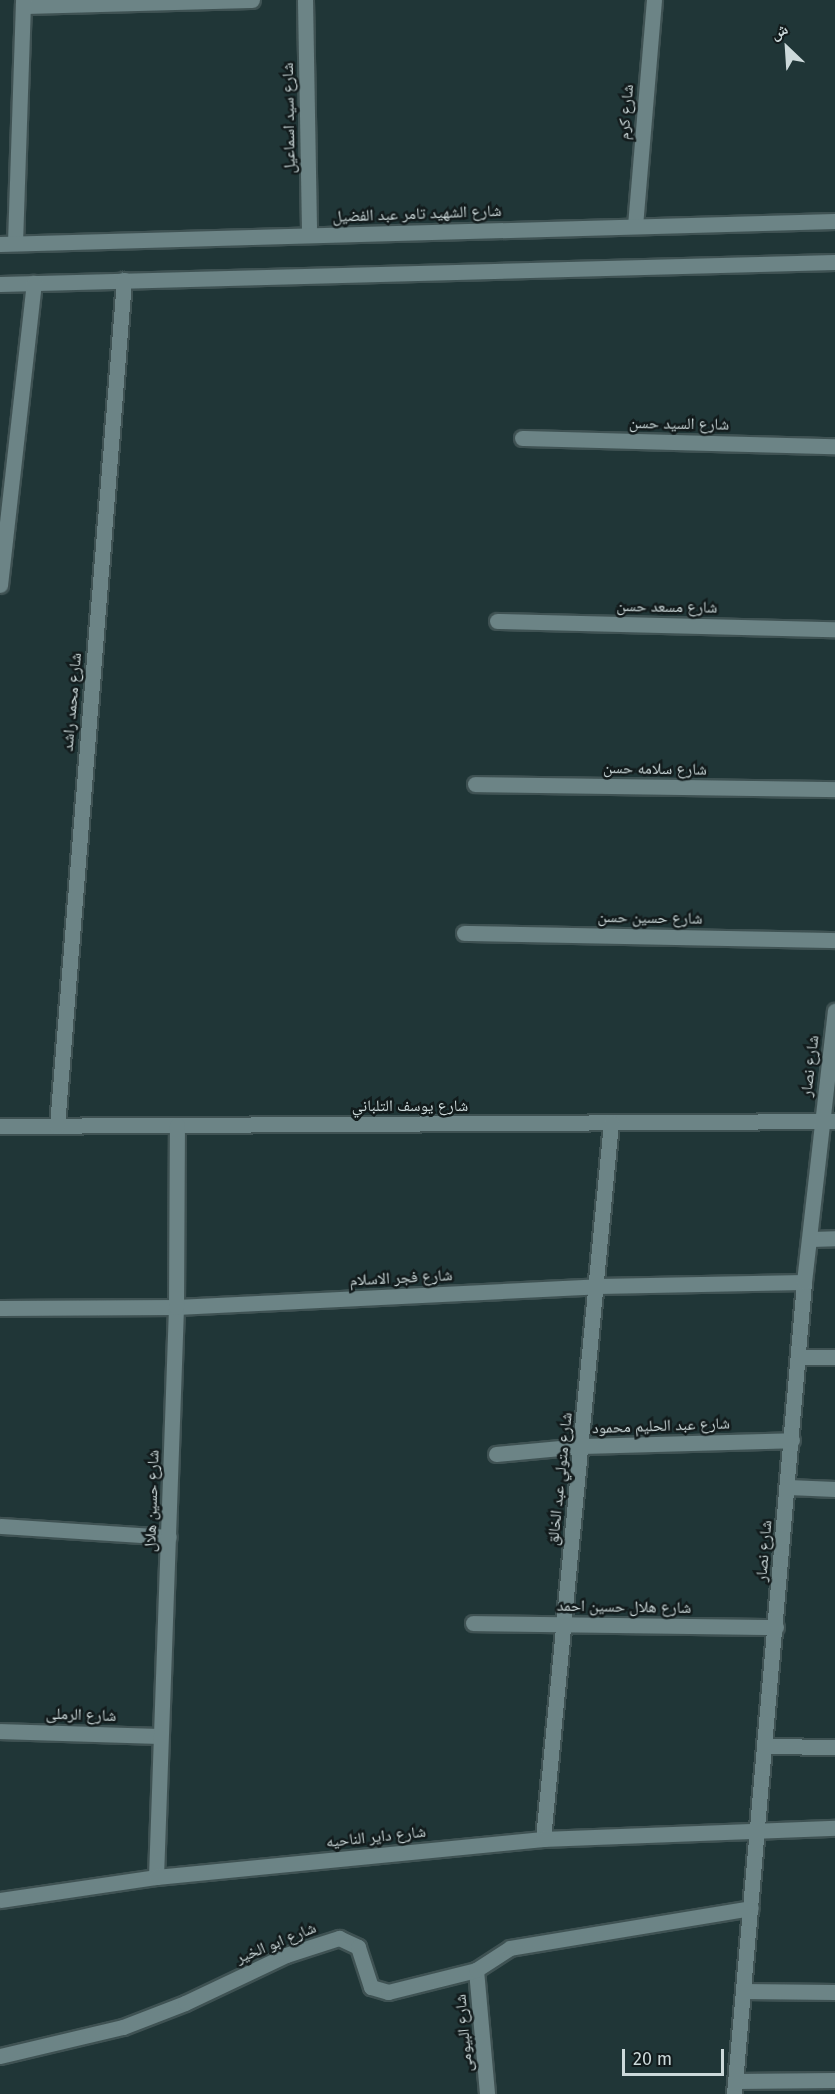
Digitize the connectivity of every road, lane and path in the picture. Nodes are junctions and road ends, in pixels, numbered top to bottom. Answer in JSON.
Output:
{"nodes":[{"id":1,"x":252,"y":0,"type":"edge"},
{"id":2,"x":305,"y":0,"type":"edge"},
{"id":3,"x":654,"y":0,"type":"edge"},
{"id":4,"x":23,"y":3,"type":"edge"},
{"id":5,"x":835,"y":221,"type":"edge"},
{"id":6,"x":635,"y":226,"type":"junction"},
{"id":7,"x":309,"y":235,"type":"junction"},
{"id":8,"x":7,"y":244,"type":"edge"},
{"id":9,"x":835,"y":262,"type":"edge"},
{"id":10,"x":124,"y":280,"type":"junction"},
{"id":11,"x":33,"y":283,"type":"junction"},
{"id":12,"x":0,"y":284,"type":"edge"},
{"id":13,"x":522,"y":438,"type":"dead end"},
{"id":14,"x":835,"y":446,"type":"edge"},
{"id":15,"x":0,"y":585,"type":"edge"},
{"id":16,"x":497,"y":621,"type":"dead end"},
{"id":17,"x":835,"y":629,"type":"edge"},
{"id":18,"x":475,"y":784,"type":"dead end"},
{"id":19,"x":835,"y":789,"type":"edge"},
{"id":20,"x":464,"y":933,"type":"dead end"},
{"id":21,"x":835,"y":940,"type":"edge"},
{"id":22,"x":835,"y":1011,"type":"edge"},
{"id":23,"x":828,"y":1121,"type":"edge"},
{"id":24,"x":611,"y":1122,"type":"junction"},
{"id":25,"x":177,"y":1125,"type":"junction"},
{"id":26,"x":0,"y":1126,"type":"edge"},
{"id":27,"x":57,"y":1126,"type":"junction"},
{"id":28,"x":835,"y":1238,"type":"edge"},
{"id":29,"x":811,"y":1239,"type":"junction"},
{"id":30,"x":804,"y":1282,"type":"junction"},
{"id":31,"x":598,"y":1286,"type":"junction"},
{"id":32,"x":176,"y":1307,"type":"junction"},
{"id":33,"x":0,"y":1308,"type":"edge"},
{"id":34,"x":800,"y":1357,"type":"junction"},
{"id":35,"x":835,"y":1357,"type":"edge"},
{"id":36,"x":792,"y":1440,"type":"junction"},
{"id":37,"x":582,"y":1446,"type":"junction"},
{"id":38,"x":496,"y":1454,"type":"dead end"},
{"id":39,"x":788,"y":1487,"type":"junction"},
{"id":40,"x":835,"y":1489,"type":"edge"},
{"id":41,"x":0,"y":1526,"type":"edge"},
{"id":42,"x":169,"y":1537,"type":"junction"},
{"id":43,"x":473,"y":1623,"type":"dead end"},
{"id":44,"x":562,"y":1624,"type":"junction"},
{"id":45,"x":776,"y":1626,"type":"junction"},
{"id":46,"x":0,"y":1731,"type":"edge"},
{"id":47,"x":160,"y":1736,"type":"junction"},
{"id":48,"x":765,"y":1746,"type":"junction"},
{"id":49,"x":835,"y":1747,"type":"edge"},
{"id":50,"x":835,"y":1828,"type":"edge"},
{"id":51,"x":758,"y":1829,"type":"junction"},
{"id":52,"x":543,"y":1839,"type":"junction"},
{"id":53,"x":156,"y":1877,"type":"junction"},
{"id":54,"x":0,"y":1900,"type":"edge"},
{"id":55,"x":751,"y":1908,"type":"junction"},
{"id":56,"x":476,"y":1970,"type":"junction"},
{"id":57,"x":743,"y":1991,"type":"junction"},
{"id":58,"x":835,"y":1992,"type":"edge"},
{"id":59,"x":0,"y":2056,"type":"edge"},
{"id":60,"x":835,"y":2080,"type":"edge"},
{"id":61,"x":734,"y":2087,"type":"edge"},
{"id":62,"x":487,"y":2094,"type":"edge"}],
"edges":[{"from":1,"to":4,"type":"street"},
{"from":2,"to":7,"type":"street","name":"شارع سيد اسماعيل"},
{"from":3,"to":6,"type":"street","name":"شارع كرم"},
{"from":4,"to":8,"type":"street"},
{"from":5,"to":6,"type":"street","name":"شارع الشهيد تامر عبد الفضيل"},
{"from":6,"to":7,"type":"street","name":"شارع الشهيد تامر عبد الفضيل"},
{"from":7,"to":8,"type":"street","name":"شارع الشهيد تامر عبد الفضيل"},
{"from":9,"to":10,"type":"street"},
{"from":10,"to":11,"type":"street"},
{"from":10,"to":27,"type":"street","name":"شارع محمد راشد"},
{"from":11,"to":12,"type":"street"},
{"from":11,"to":15,"type":"street"},
{"from":13,"to":14,"type":"street","name":"شارع السيد حسن"},
{"from":16,"to":17,"type":"street","name":"شارع مسعد حسن"},
{"from":18,"to":19,"type":"street","name":"شارع سلامه حسن"},
{"from":20,"to":21,"type":"street","name":"شارع حسين حسن"},
{"from":22,"to":23,"type":"street","name":"شارع نصار"},
{"from":23,"to":24,"type":"street","name":"شارع يوسف التلباني"},
{"from":23,"to":29,"type":"street","name":"شارع نصار"},
{"from":24,"to":25,"type":"street","name":"شارع يوسف التلباني"},
{"from":24,"to":31,"type":"street","name":"شارع متولي عبد الخالق"},
{"from":25,"to":27,"type":"street","name":"شارع يوسف التلباني"},
{"from":25,"to":32,"type":"street","name":"شارع حسين هلال"},
{"from":26,"to":27,"type":"street","name":"شارع يوسف التلباني"},
{"from":28,"to":29,"type":"street"},
{"from":29,"to":30,"type":"street","name":"شارع نصار"},
{"from":30,"to":31,"type":"street","name":"شارع فجر الاسلام"},
{"from":30,"to":34,"type":"street","name":"شارع نصار"},
{"from":31,"to":32,"type":"street","name":"شارع فجر الاسلام"},
{"from":31,"to":37,"type":"street","name":"شارع متولي عبد الخالق"},
{"from":32,"to":33,"type":"street","name":"شارع فجر الاسلام"},
{"from":32,"to":42,"type":"street","name":"شارع حسين هلال"},
{"from":34,"to":35,"type":"street"},
{"from":34,"to":36,"type":"street","name":"شارع نصار"},
{"from":36,"to":37,"type":"street","name":"شارع عبد الحليم محمود"},
{"from":36,"to":39,"type":"street","name":"شارع نصار"},
{"from":37,"to":38,"type":"street","name":"شارع عبد الحليم محمود"},
{"from":37,"to":44,"type":"street","name":"شارع متولي عبد الخالق"},
{"from":39,"to":40,"type":"street"},
{"from":39,"to":45,"type":"street","name":"شارع نصار"},
{"from":41,"to":42,"type":"street"},
{"from":42,"to":47,"type":"street","name":"شارع حسين هلال"},
{"from":43,"to":44,"type":"street","name":"شارع هلال حسين احمد"},
{"from":44,"to":45,"type":"street","name":"شارع هلال حسين احمد"},
{"from":44,"to":52,"type":"street","name":"شارع متولي عبد الخالق"},
{"from":45,"to":48,"type":"street","name":"شارع نصار"},
{"from":46,"to":47,"type":"street","name":"شارع الرملى"},
{"from":47,"to":53,"type":"street","name":"شارع حسين هلال"},
{"from":48,"to":49,"type":"street"},
{"from":48,"to":51,"type":"street","name":"شارع نصار"},
{"from":50,"to":51,"type":"street","name":"شارع داير الناحيه"},
{"from":51,"to":52,"type":"street","name":"شارع داير الناحيه"},
{"from":51,"to":55,"type":"street","name":"شارع نصار"},
{"from":52,"to":53,"type":"street","name":"شارع داير الناحيه"},
{"from":53,"to":54,"type":"street","name":"شارع داير الناحيه"},
{"from":55,"to":56,"type":"street","name":"شارع ابو الخير"},
{"from":55,"to":57,"type":"street","name":"شارع نصار"},
{"from":56,"to":59,"type":"street","name":"شارع ابو الخير"},
{"from":56,"to":62,"type":"street","name":"شارع البيومى"},
{"from":57,"to":58,"type":"street"},
{"from":57,"to":61,"type":"street","name":"شارع نصار"},
{"from":60,"to":61,"type":"street"}]}
